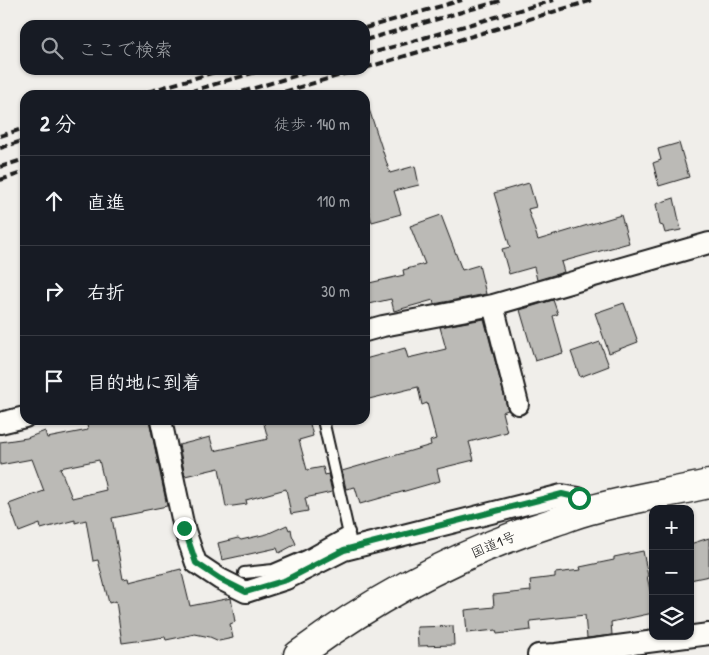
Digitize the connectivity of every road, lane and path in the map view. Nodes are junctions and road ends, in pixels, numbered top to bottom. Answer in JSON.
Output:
{"nodes":[{"id":1,"x":709,"y":243,"type":"edge"},
{"id":2,"x":493,"y":305,"type":"junction"},
{"id":3,"x":370,"y":330,"type":"edge"},
{"id":4,"x":518,"y":404,"type":"dead end"},
{"id":5,"x":20,"y":418,"type":"edge"},
{"id":6,"x":0,"y":423,"type":"edge"},
{"id":7,"x":162,"y":425,"type":"edge"},
{"id":8,"x":324,"y":425,"type":"edge"},
{"id":9,"x":709,"y":484,"type":"edge"},
{"id":10,"x":590,"y":510,"type":"junction"},
{"id":11,"x":351,"y":540,"type":"junction"},
{"id":12,"x":244,"y":572,"type":"dead end"},
{"id":13,"x":709,"y":634,"type":"edge"},
{"id":14,"x":298,"y":655,"type":"edge"},
{"id":15,"x":538,"y":655,"type":"edge"}],
"edges":[{"from":1,"to":2,"type":"street"},
{"from":2,"to":3,"type":"street"},
{"from":2,"to":4,"type":"street"},
{"from":5,"to":6,"type":"street"},
{"from":7,"to":11,"type":"street"},
{"from":8,"to":11,"type":"lane"},
{"from":9,"to":10,"type":"highway","name":"国道1号"},
{"from":10,"to":11,"type":"street"},
{"from":10,"to":14,"type":"highway","name":"国道1号"},
{"from":11,"to":12,"type":"lane"},
{"from":13,"to":15,"type":"street"}]}
